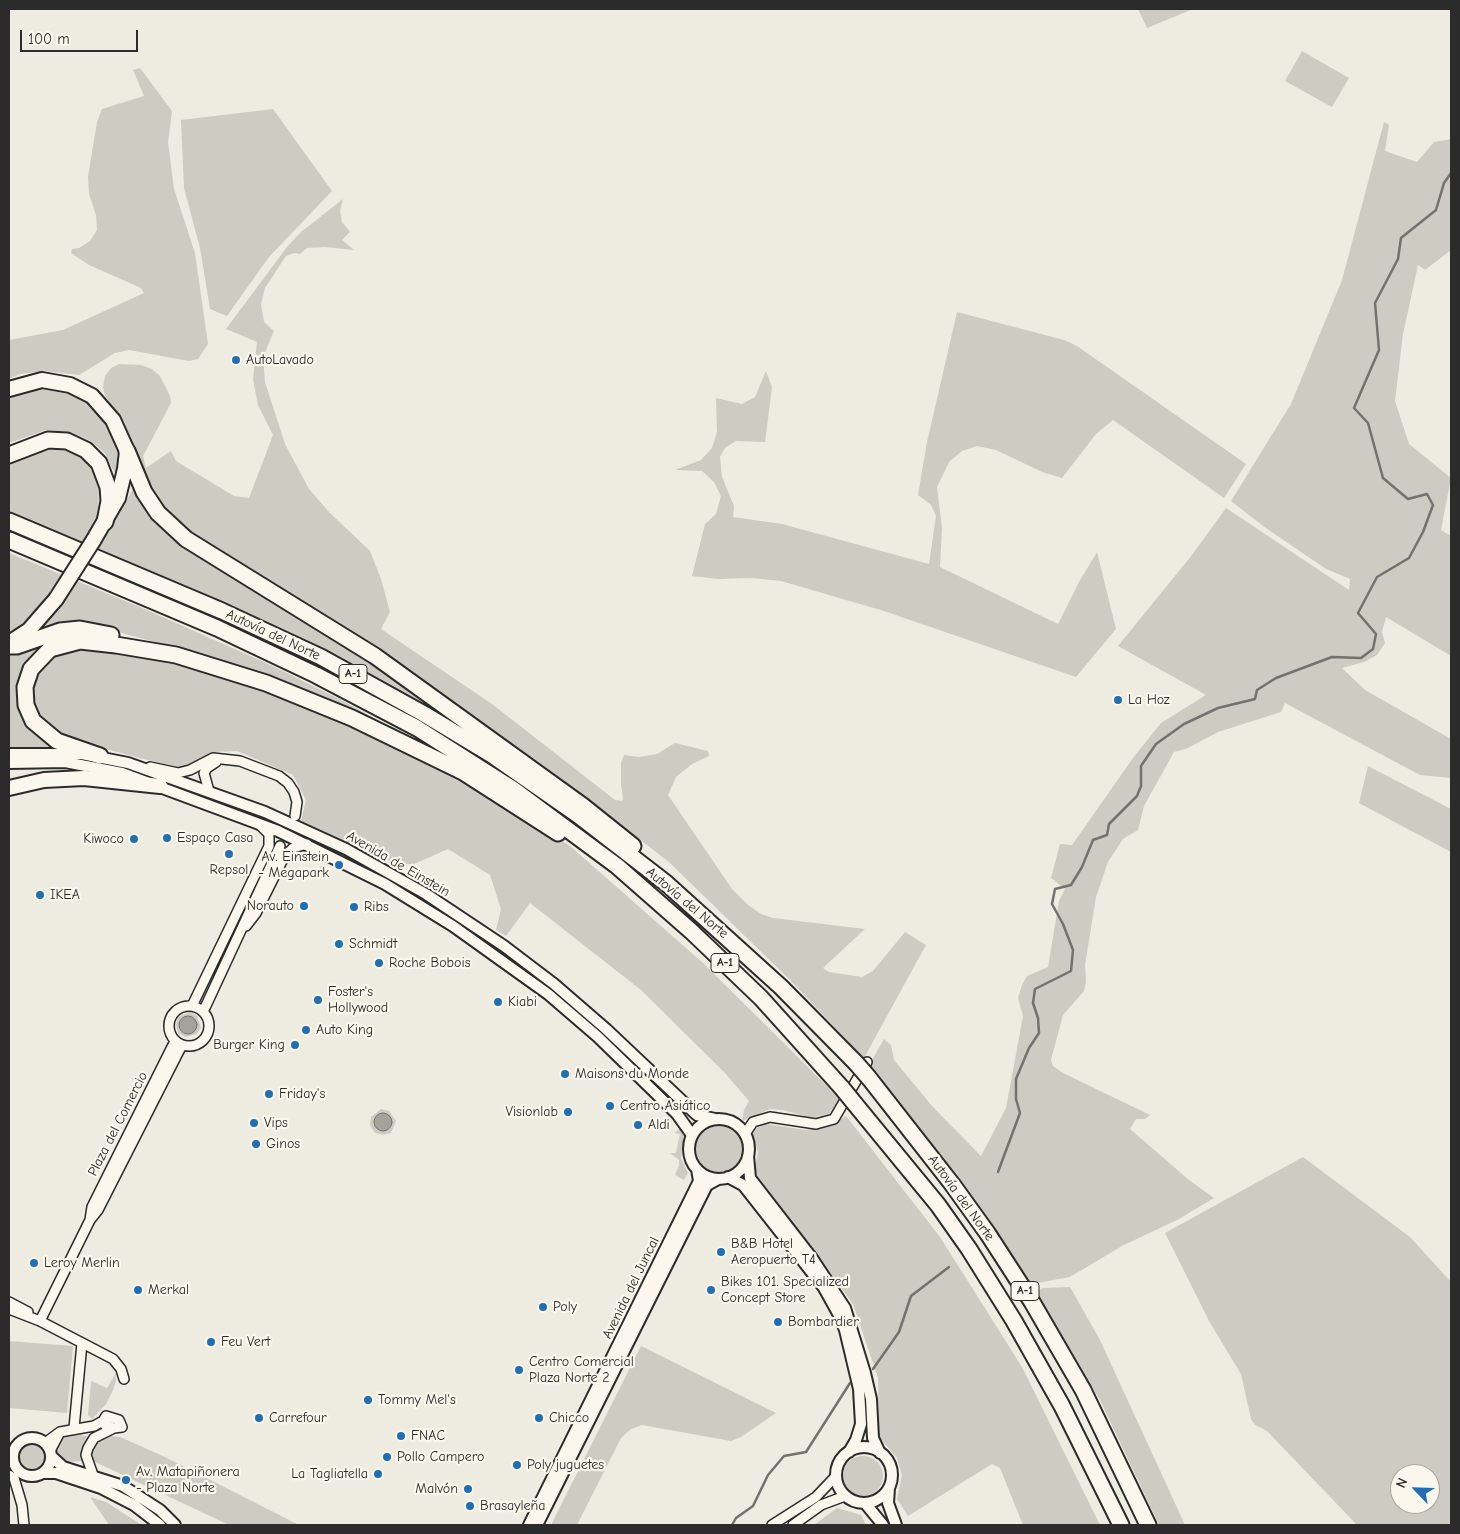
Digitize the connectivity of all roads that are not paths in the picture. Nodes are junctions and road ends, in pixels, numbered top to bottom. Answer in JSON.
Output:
{"nodes":[{"id":1,"x":9,"y":389,"type":"edge"},
{"id":2,"x":127,"y":451,"type":"junction"},
{"id":3,"x":9,"y":455,"type":"edge"},
{"id":4,"x":9,"y":521,"type":"edge"},
{"id":5,"x":105,"y":522,"type":"junction"},
{"id":6,"x":9,"y":540,"type":"edge"},
{"id":7,"x":9,"y":645,"type":"edge"},
{"id":8,"x":176,"y":655,"type":"junction"},
{"id":9,"x":9,"y":754,"type":"edge"},
{"id":10,"x":100,"y":756,"type":"junction"},
{"id":11,"x":230,"y":758,"type":"junction"},
{"id":12,"x":9,"y":763,"type":"edge"},
{"id":13,"x":128,"y":763,"type":"junction"},
{"id":14,"x":160,"y":786,"type":"junction"},
{"id":15,"x":9,"y":788,"type":"edge"},
{"id":16,"x":209,"y":791,"type":"junction"},
{"id":17,"x":294,"y":816,"type":"dead end"},
{"id":18,"x":253,"y":820,"type":"junction"},
{"id":19,"x":307,"y":844,"type":"junction"},
{"id":20,"x":666,"y":883,"type":"junction"},
{"id":21,"x":657,"y":900,"type":"junction"},
{"id":22,"x":241,"y":931,"type":"junction"},
{"id":23,"x":228,"y":933,"type":"junction"},
{"id":24,"x":192,"y":1006,"type":"junction"},
{"id":25,"x":203,"y":1012,"type":"junction"},
{"id":26,"x":179,"y":1043,"type":"junction"},
{"id":27,"x":862,"y":1063,"type":"junction"},
{"id":28,"x":715,"y":1119,"type":"junction"},
{"id":29,"x":745,"y":1134,"type":"junction"},
{"id":30,"x":692,"y":1135,"type":"junction"},
{"id":31,"x":748,"y":1156,"type":"junction"},
{"id":32,"x":696,"y":1169,"type":"junction"},
{"id":33,"x":723,"y":1178,"type":"junction"},
{"id":34,"x":9,"y":1302,"type":"edge"},
{"id":35,"x":9,"y":1309,"type":"edge"},
{"id":36,"x":40,"y":1321,"type":"junction"},
{"id":37,"x":82,"y":1343,"type":"junction"},
{"id":38,"x":124,"y":1379,"type":"dead end"},
{"id":39,"x":74,"y":1428,"type":"junction"},
{"id":40,"x":49,"y":1450,"type":"junction"},
{"id":41,"x":11,"y":1452,"type":"edge"},
{"id":42,"x":849,"y":1452,"type":"junction"},
{"id":43,"x":880,"y":1453,"type":"junction"},
{"id":44,"x":12,"y":1471,"type":"edge"},
{"id":45,"x":43,"y":1473,"type":"junction"},
{"id":46,"x":94,"y":1475,"type":"junction"},
{"id":47,"x":836,"y":1476,"type":"junction"},
{"id":48,"x":888,"y":1488,"type":"junction"},
{"id":49,"x":845,"y":1496,"type":"junction"},
{"id":50,"x":865,"y":1503,"type":"junction"},
{"id":51,"x":24,"y":1525,"type":"edge"},
{"id":52,"x":160,"y":1525,"type":"edge"},
{"id":53,"x":175,"y":1525,"type":"edge"},
{"id":54,"x":528,"y":1525,"type":"edge"},
{"id":55,"x":537,"y":1525,"type":"edge"},
{"id":56,"x":772,"y":1525,"type":"edge"},
{"id":57,"x":793,"y":1525,"type":"edge"},
{"id":58,"x":883,"y":1525,"type":"edge"},
{"id":59,"x":896,"y":1525,"type":"edge"},
{"id":60,"x":1121,"y":1525,"type":"edge"},
{"id":61,"x":1148,"y":1525,"type":"edge"}],
"edges":[{"from":1,"to":2,"type":"highway"},
{"from":2,"to":5,"type":"highway"},
{"from":2,"to":20,"type":"highway"},
{"from":3,"to":5,"type":"highway"},
{"from":4,"to":20,"type":"highway","name":"Autovía del Norte","number":"A-1"},
{"from":5,"to":7,"type":"highway","bridge":true},
{"from":6,"to":21,"type":"highway","name":"Autovía del Norte","number":"A-1"},
{"from":7,"to":8,"type":"highway"},
{"from":8,"to":10,"type":"highway"},
{"from":8,"to":21,"type":"highway"},
{"from":9,"to":10,"type":"street","name":"Avenida de Einstein"},
{"from":10,"to":13,"type":"street","name":"Avenida de Einstein"},
{"from":11,"to":13,"type":"street"},
{"from":11,"to":16,"type":"street"},
{"from":11,"to":17,"type":"street"},
{"from":12,"to":14,"type":"street","name":"Avenida de Einstein"},
{"from":13,"to":16,"type":"street","name":"Avenida de Einstein"},
{"from":14,"to":15,"type":"highway"},
{"from":14,"to":18,"type":"street","name":"Avenida de Einstein"},
{"from":16,"to":28,"type":"street","name":"Avenida de Einstein"},
{"from":18,"to":19,"type":"street","name":"Avenida de Einstein"},
{"from":18,"to":23,"type":"street"},
{"from":19,"to":22,"type":"street"},
{"from":19,"to":30,"type":"street","name":"Avenida de Einstein"},
{"from":20,"to":27,"type":"highway","name":"Autovía del Norte","number":"A-1"},
{"from":21,"to":60,"type":"highway","name":"Autovía del Norte","number":"A-1","bridge":true},
{"from":22,"to":23,"type":"street"},
{"from":22,"to":25,"type":"street"},
{"from":23,"to":24,"type":"street"},
{"from":24,"to":25,"type":"street"},
{"from":24,"to":26,"type":"street"},
{"from":25,"to":26,"type":"street"},
{"from":26,"to":36,"type":"street","name":"Plaza del Comercio"},
{"from":27,"to":29,"type":"street"},
{"from":27,"to":61,"type":"highway","name":"Autovía del Norte","number":"A-1","bridge":true},
{"from":28,"to":29,"type":"street"},
{"from":28,"to":30,"type":"street"},
{"from":29,"to":31,"type":"street"},
{"from":30,"to":32,"type":"street"},
{"from":31,"to":33,"type":"street"},
{"from":31,"to":43,"type":"street"},
{"from":32,"to":33,"type":"street"},
{"from":32,"to":54,"type":"street","name":"Avenida del Juncal"},
{"from":33,"to":42,"type":"street"},
{"from":33,"to":55,"type":"street","name":"Avenida del Juncal"},
{"from":34,"to":36,"type":"street"},
{"from":35,"to":36,"type":"street"},
{"from":36,"to":37,"type":"street"},
{"from":37,"to":38,"type":"street"},
{"from":37,"to":39,"type":"street"},
{"from":39,"to":40,"type":"street"},
{"from":39,"to":46,"type":"street"},
{"from":40,"to":41,"type":"street"},
{"from":40,"to":45,"type":"street"},
{"from":40,"to":46,"type":"street"},
{"from":41,"to":44,"type":"street"},
{"from":42,"to":43,"type":"street"},
{"from":42,"to":47,"type":"street"},
{"from":43,"to":48,"type":"street"},
{"from":44,"to":45,"type":"street"},
{"from":44,"to":51,"type":"street"},
{"from":45,"to":52,"type":"street"},
{"from":46,"to":53,"type":"street"},
{"from":47,"to":49,"type":"street"},
{"from":47,"to":56,"type":"street"},
{"from":48,"to":50,"type":"street"},
{"from":48,"to":59,"type":"street"},
{"from":49,"to":50,"type":"street"},
{"from":49,"to":57,"type":"street"},
{"from":50,"to":58,"type":"street"}]}
